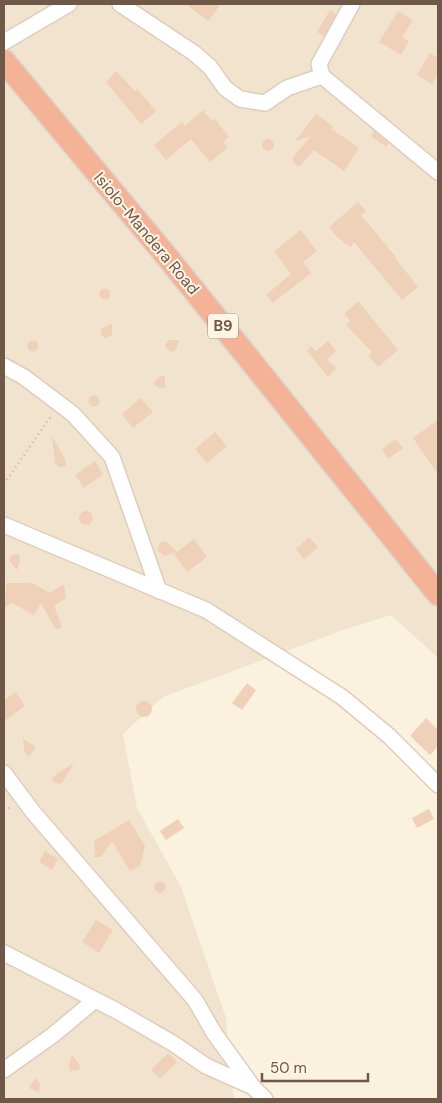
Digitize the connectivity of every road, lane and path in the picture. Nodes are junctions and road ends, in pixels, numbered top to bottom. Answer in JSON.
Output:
{"nodes":[{"id":1,"x":69,"y":4,"type":"edge"},
{"id":2,"x":120,"y":4,"type":"edge"},
{"id":3,"x":352,"y":4,"type":"edge"},
{"id":4,"x":4,"y":42,"type":"edge"},
{"id":5,"x":4,"y":61,"type":"edge"},
{"id":6,"x":322,"y":76,"type":"junction"},
{"id":7,"x":438,"y":172,"type":"edge"},
{"id":8,"x":4,"y":366,"type":"edge"},
{"id":9,"x":59,"y":405,"type":"junction"},
{"id":10,"x":4,"y":484,"type":"edge"},
{"id":11,"x":4,"y":525,"type":"edge"},
{"id":12,"x":160,"y":591,"type":"junction"},
{"id":13,"x":438,"y":594,"type":"edge"},
{"id":14,"x":4,"y":773,"type":"edge"},
{"id":15,"x":438,"y":785,"type":"edge"},
{"id":16,"x":4,"y":953,"type":"edge"},
{"id":17,"x":95,"y":1000,"type":"junction"},
{"id":18,"x":4,"y":1070,"type":"edge"},
{"id":19,"x":253,"y":1087,"type":"junction"},
{"id":20,"x":265,"y":1099,"type":"edge"}],
"edges":[{"from":1,"to":4,"type":"street"},
{"from":2,"to":6,"type":"street"},
{"from":3,"to":6,"type":"street"},
{"from":5,"to":13,"type":"highway","name":"Isiolo-Mandera Road","number":"B9"},
{"from":6,"to":7,"type":"street"},
{"from":8,"to":9,"type":"street"},
{"from":9,"to":10,"type":"path"},
{"from":9,"to":12,"type":"street"},
{"from":11,"to":12,"type":"street"},
{"from":12,"to":15,"type":"street"},
{"from":14,"to":19,"type":"street"},
{"from":16,"to":17,"type":"street"},
{"from":17,"to":18,"type":"street"},
{"from":17,"to":19,"type":"street"},
{"from":19,"to":20,"type":"street"}]}
